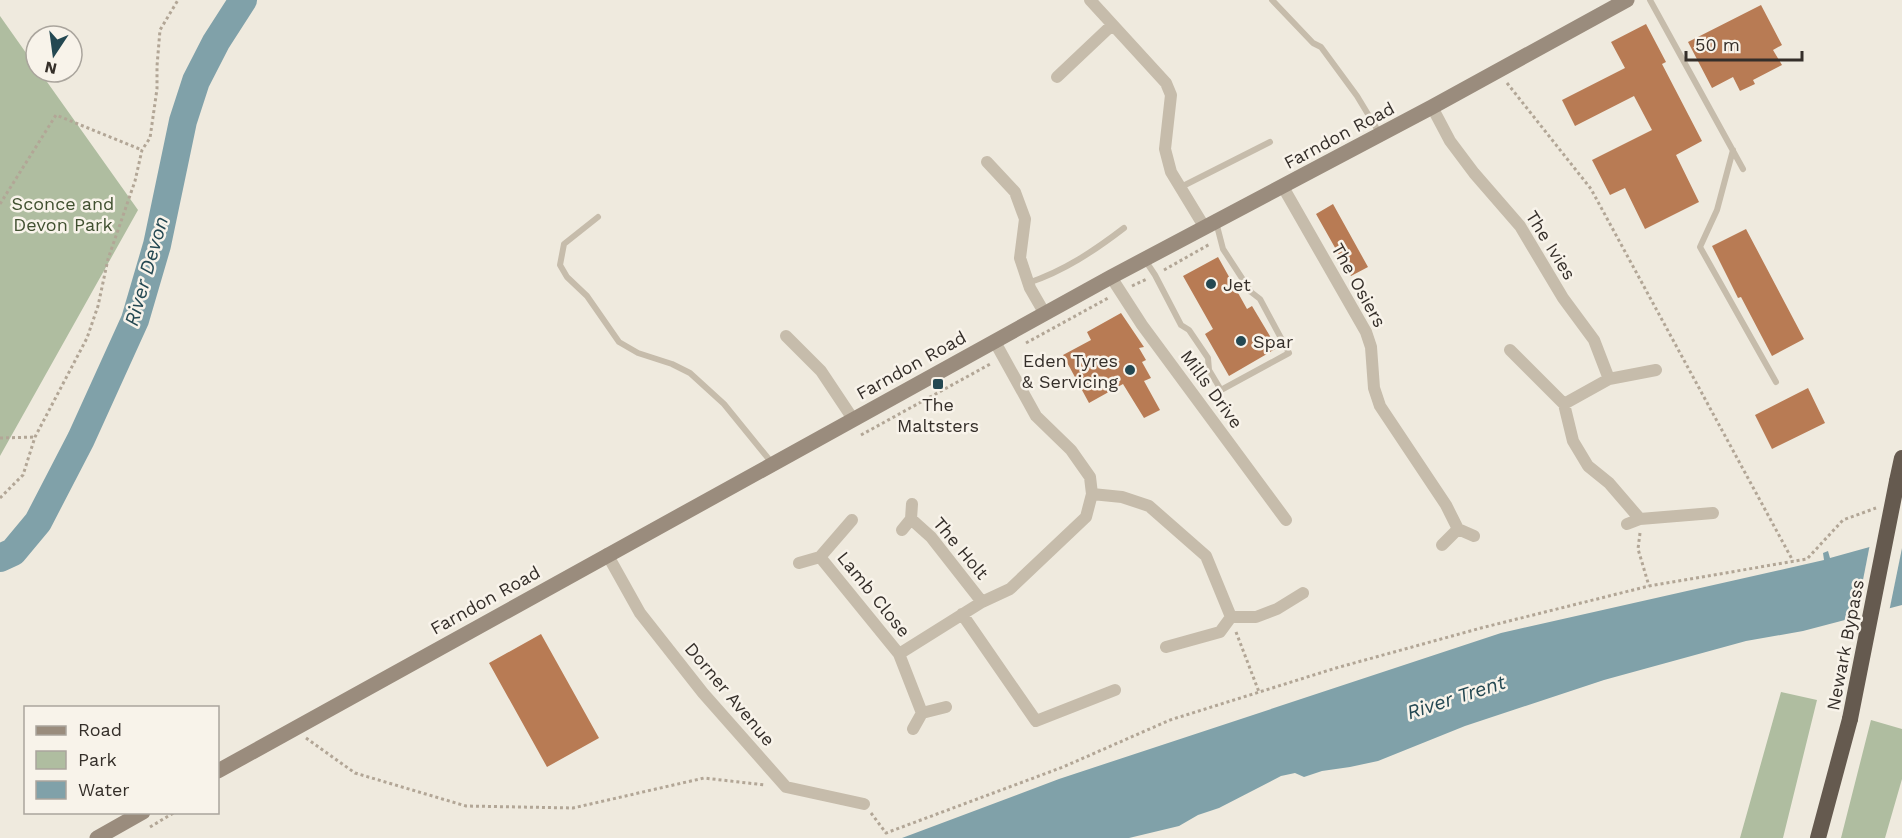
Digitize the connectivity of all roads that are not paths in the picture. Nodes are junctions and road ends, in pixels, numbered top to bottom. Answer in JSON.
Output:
{"nodes":[{"id":1,"x":1090,"y":0,"type":"edge"},
{"id":2,"x":1272,"y":0,"type":"edge"},
{"id":3,"x":1627,"y":0,"type":"edge"},
{"id":4,"x":1650,"y":0,"type":"edge"},
{"id":5,"x":1607,"y":5,"type":"edge"},
{"id":6,"x":1112,"y":25,"type":"junction"},
{"id":7,"x":1057,"y":77,"type":"dead end"},
{"id":8,"x":1432,"y":107,"type":"junction"},
{"id":9,"x":1380,"y":135,"type":"junction"},
{"id":10,"x":1270,"y":142,"type":"dead end"},
{"id":11,"x":1733,"y":150,"type":"junction"},
{"id":12,"x":987,"y":162,"type":"dead end"},
{"id":13,"x":1743,"y":169,"type":"dead end"},
{"id":14,"x":1283,"y":187,"type":"junction"},
{"id":15,"x":1180,"y":188,"type":"junction"},
{"id":16,"x":598,"y":217,"type":"dead end"},
{"id":17,"x":1211,"y":225,"type":"junction"},
{"id":18,"x":1124,"y":228,"type":"dead end"},
{"id":19,"x":1145,"y":260,"type":"junction"},
{"id":20,"x":1112,"y":277,"type":"junction"},
{"id":21,"x":1028,"y":283,"type":"junction"},
{"id":22,"x":1045,"y":314,"type":"junction"},
{"id":23,"x":786,"y":336,"type":"dead end"},
{"id":24,"x":994,"y":342,"type":"junction"},
{"id":25,"x":1510,"y":350,"type":"dead end"},
{"id":26,"x":1656,"y":370,"type":"dead end"},
{"id":27,"x":1609,"y":379,"type":"junction"},
{"id":28,"x":1776,"y":382,"type":"dead end"},
{"id":29,"x":1564,"y":404,"type":"junction"},
{"id":30,"x":853,"y":419,"type":"junction"},
{"id":31,"x":1902,"y":458,"type":"edge"},
{"id":32,"x":772,"y":464,"type":"junction"},
{"id":33,"x":1092,"y":494,"type":"junction"},
{"id":34,"x":912,"y":504,"type":"dead end"},
{"id":35,"x":1713,"y":513,"type":"dead end"},
{"id":36,"x":911,"y":519,"type":"junction"},
{"id":37,"x":852,"y":520,"type":"dead end"},
{"id":38,"x":1286,"y":520,"type":"dead end"},
{"id":39,"x":1458,"y":529,"type":"junction"},
{"id":40,"x":902,"y":530,"type":"dead end"},
{"id":41,"x":1474,"y":536,"type":"dead end"},
{"id":42,"x":1442,"y":545,"type":"dead end"},
{"id":43,"x":607,"y":554,"type":"junction"},
{"id":44,"x":820,"y":556,"type":"junction"},
{"id":45,"x":799,"y":563,"type":"dead end"},
{"id":46,"x":1303,"y":592,"type":"dead end"},
{"id":47,"x":982,"y":602,"type":"junction"},
{"id":48,"x":962,"y":614,"type":"junction"},
{"id":49,"x":1231,"y":617,"type":"junction"},
{"id":50,"x":1166,"y":647,"type":"dead end"},
{"id":51,"x":899,"y":654,"type":"junction"},
{"id":52,"x":1115,"y":690,"type":"dead end"},
{"id":53,"x":946,"y":707,"type":"dead end"},
{"id":54,"x":922,"y":713,"type":"junction"},
{"id":55,"x":912,"y":729,"type":"dead end"},
{"id":56,"x":219,"y":770,"type":"edge"},
{"id":57,"x":864,"y":804,"type":"road end"},
{"id":58,"x":141,"y":814,"type":"edge"},
{"id":59,"x":97,"y":838,"type":"edge"},
{"id":60,"x":1818,"y":838,"type":"edge"}],
"edges":[{"from":1,"to":6,"type":"street"},
{"from":2,"to":9,"type":"lane"},
{"from":3,"to":5,"type":"main road","name":"Farndon Road"},
{"from":4,"to":11,"type":"lane"},
{"from":5,"to":8,"type":"main road","name":"Farndon Road"},
{"from":6,"to":7,"type":"street"},
{"from":6,"to":15,"type":"street"},
{"from":8,"to":9,"type":"main road","name":"Farndon Road"},
{"from":8,"to":27,"type":"street","name":"The Ivies"},
{"from":9,"to":14,"type":"main road","name":"Farndon Road"},
{"from":10,"to":15,"type":"lane"},
{"from":11,"to":13,"type":"lane"},
{"from":11,"to":28,"type":"lane"},
{"from":12,"to":21,"type":"street"},
{"from":14,"to":17,"type":"main road","name":"Farndon Road"},
{"from":14,"to":39,"type":"street","name":"The Osiers"},
{"from":15,"to":17,"type":"street"},
{"from":16,"to":32,"type":"lane"},
{"from":17,"to":19,"type":"main road","name":"Farndon Road"},
{"from":17,"to":19,"type":"lane"},
{"from":18,"to":21,"type":"lane"},
{"from":19,"to":20,"type":"main road","name":"Farndon Road"},
{"from":20,"to":22,"type":"main road","name":"Farndon Road"},
{"from":20,"to":38,"type":"street","name":"Mills Drive"},
{"from":21,"to":22,"type":"street"},
{"from":22,"to":24,"type":"main road","name":"Farndon Road"},
{"from":23,"to":30,"type":"street"},
{"from":24,"to":30,"type":"main road","name":"Farndon Road"},
{"from":24,"to":33,"type":"street"},
{"from":25,"to":29,"type":"street"},
{"from":26,"to":27,"type":"street"},
{"from":27,"to":29,"type":"street"},
{"from":29,"to":35,"type":"street"},
{"from":30,"to":32,"type":"main road","name":"Farndon Road"},
{"from":31,"to":60,"type":"highway","name":"Newark Bypass","bridge":true},
{"from":32,"to":43,"type":"main road","name":"Farndon Road"},
{"from":33,"to":47,"type":"street"},
{"from":33,"to":49,"type":"street"},
{"from":34,"to":36,"type":"street","name":"The Holt"},
{"from":36,"to":40,"type":"street","name":"The Holt"},
{"from":36,"to":47,"type":"street","name":"The Holt"},
{"from":37,"to":44,"type":"street","name":"Lamb Close"},
{"from":39,"to":41,"type":"street"},
{"from":39,"to":42,"type":"street"},
{"from":43,"to":56,"type":"main road","name":"Farndon Road"},
{"from":43,"to":57,"type":"street","name":"Dorner Avenue"},
{"from":44,"to":45,"type":"street","name":"Lamb Close"},
{"from":44,"to":51,"type":"street","name":"Lamb Close"},
{"from":46,"to":49,"type":"street"},
{"from":47,"to":48,"type":"street"},
{"from":48,"to":51,"type":"street","name":"Lamb Close"},
{"from":48,"to":52,"type":"street"},
{"from":49,"to":50,"type":"street"},
{"from":51,"to":54,"type":"street","name":"Lamb Close"},
{"from":53,"to":54,"type":"street"},
{"from":54,"to":55,"type":"street"},
{"from":58,"to":59,"type":"main road"}]}
